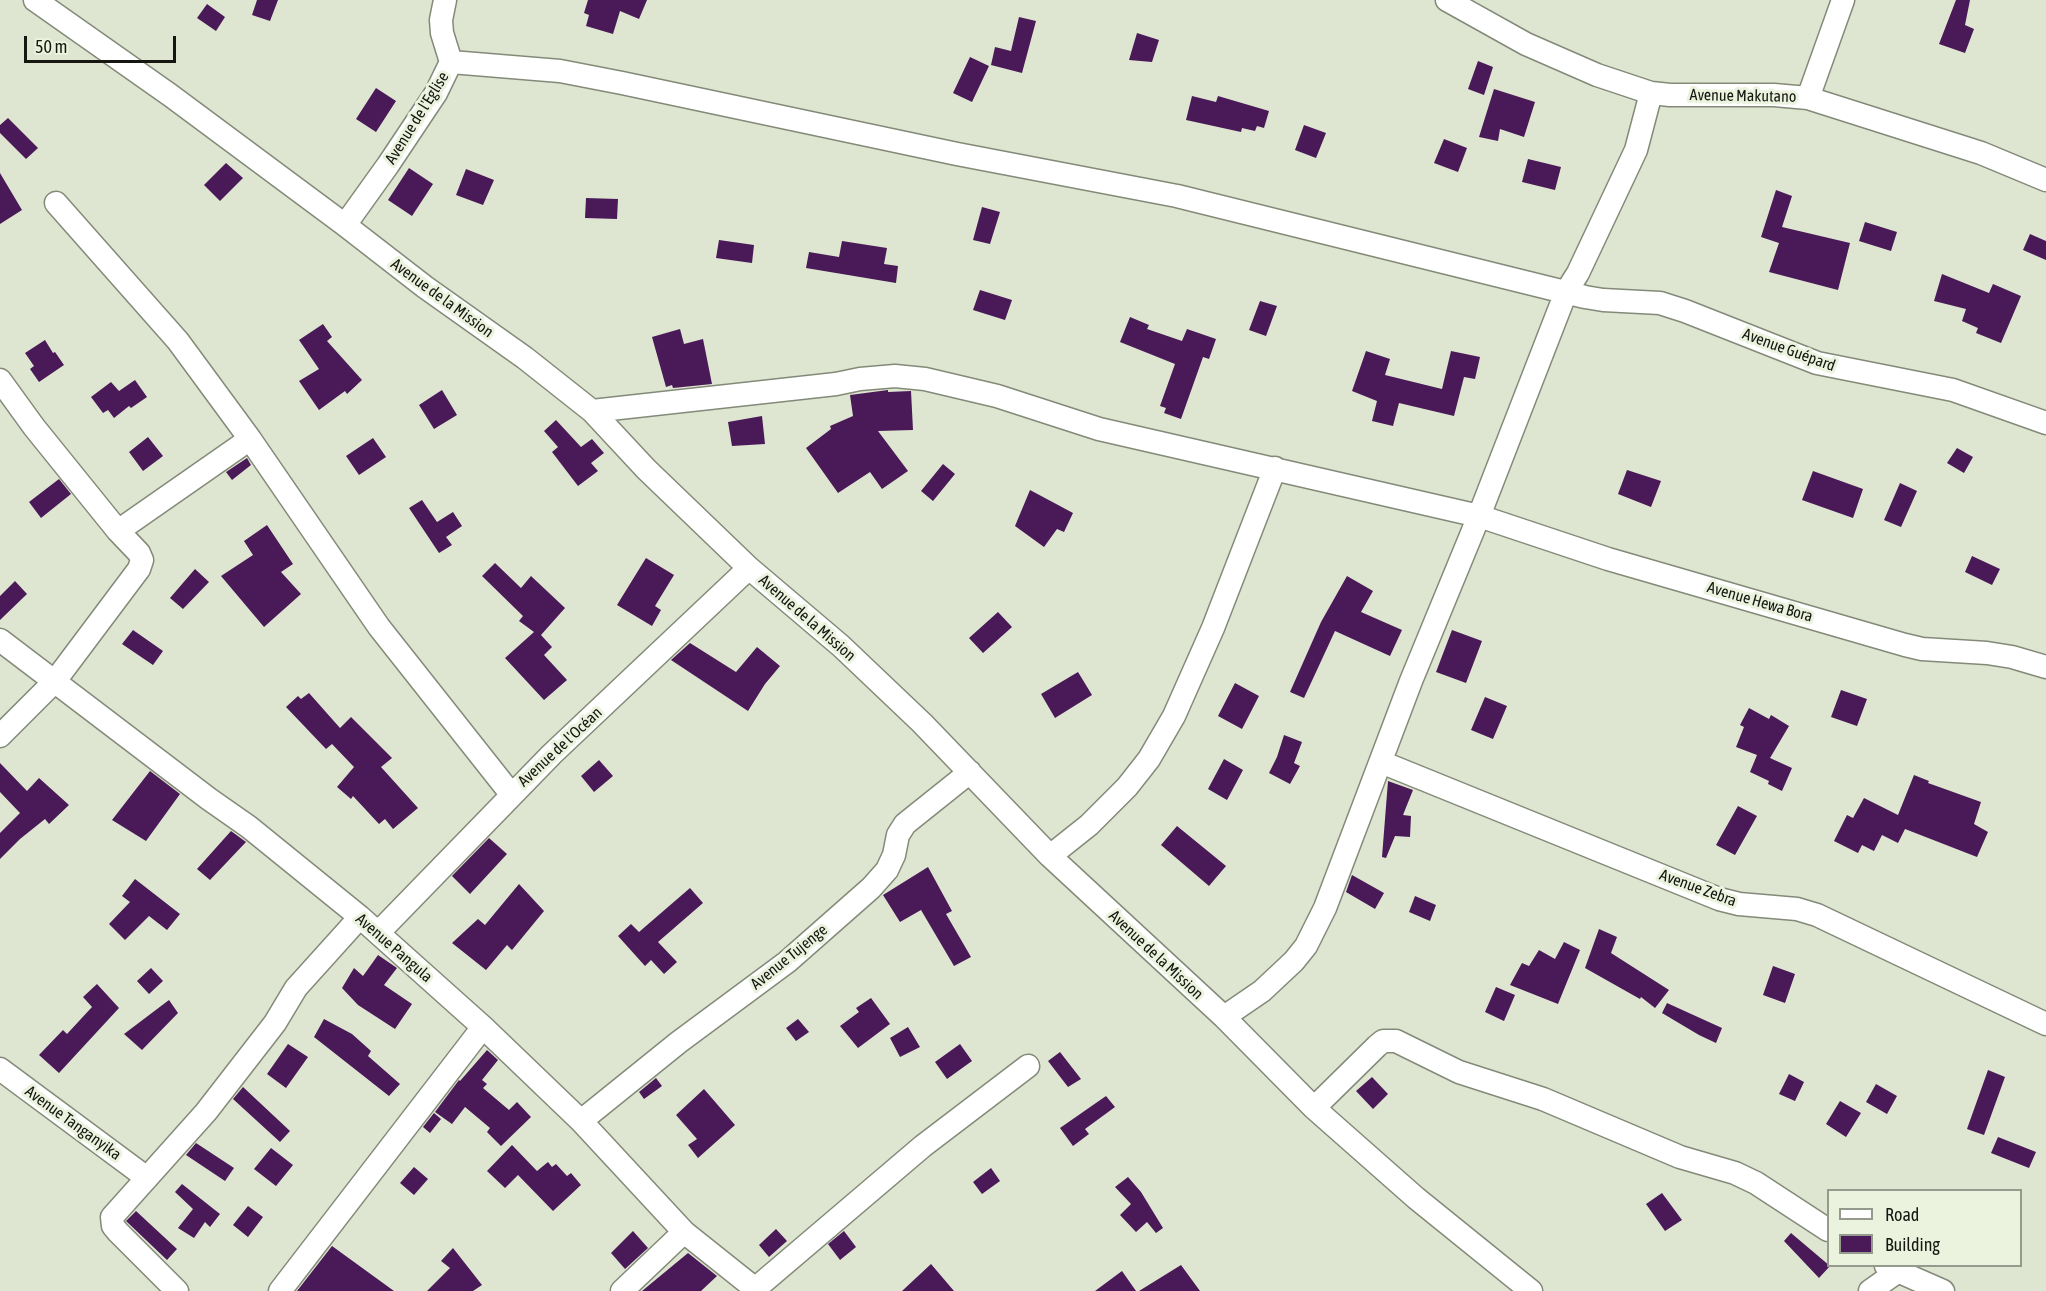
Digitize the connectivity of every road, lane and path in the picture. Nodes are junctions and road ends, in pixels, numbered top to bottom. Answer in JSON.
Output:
{"nodes":[{"id":1,"x":35,"y":0,"type":"edge"},
{"id":2,"x":445,"y":0,"type":"edge"},
{"id":3,"x":1447,"y":0,"type":"edge"},
{"id":4,"x":1843,"y":0,"type":"edge"},
{"id":5,"x":451,"y":62,"type":"junction"},
{"id":6,"x":1651,"y":93,"type":"junction"},
{"id":7,"x":1808,"y":98,"type":"junction"},
{"id":8,"x":2046,"y":180,"type":"edge"},
{"id":9,"x":56,"y":203,"type":"dead end"},
{"id":10,"x":345,"y":225,"type":"junction"},
{"id":11,"x":1566,"y":292,"type":"junction"},
{"id":12,"x":0,"y":380,"type":"edge"},
{"id":13,"x":592,"y":411,"type":"junction"},
{"id":14,"x":2046,"y":423,"type":"edge"},
{"id":15,"x":250,"y":439,"type":"junction"},
{"id":16,"x":1275,"y":468,"type":"junction"},
{"id":17,"x":1479,"y":516,"type":"junction"},
{"id":18,"x":117,"y":531,"type":"junction"},
{"id":19,"x":749,"y":568,"type":"junction"},
{"id":20,"x":0,"y":640,"type":"edge"},
{"id":21,"x":2046,"y":667,"type":"edge"},
{"id":22,"x":55,"y":681,"type":"junction"},
{"id":23,"x":0,"y":735,"type":"edge"},
{"id":24,"x":1381,"y":762,"type":"junction"},
{"id":25,"x":970,"y":772,"type":"junction"},
{"id":26,"x":511,"y":794,"type":"junction"},
{"id":27,"x":1050,"y":856,"type":"junction"},
{"id":28,"x":360,"y":917,"type":"junction"},
{"id":29,"x":378,"y":933,"type":"junction"},
{"id":30,"x":1224,"y":1017,"type":"junction"},
{"id":31,"x":2046,"y":1024,"type":"edge"},
{"id":32,"x":483,"y":1027,"type":"junction"},
{"id":33,"x":1028,"y":1066,"type":"dead end"},
{"id":34,"x":0,"y":1069,"type":"edge"},
{"id":35,"x":1314,"y":1108,"type":"junction"},
{"id":36,"x":581,"y":1121,"type":"junction"},
{"id":37,"x":147,"y":1178,"type":"junction"},
{"id":38,"x":1827,"y":1229,"type":"edge"},
{"id":39,"x":684,"y":1232,"type":"junction"},
{"id":40,"x":1892,"y":1269,"type":"edge"},
{"id":41,"x":756,"y":1290,"type":"edge"},
{"id":42,"x":177,"y":1291,"type":"edge"},
{"id":43,"x":280,"y":1291,"type":"edge"},
{"id":44,"x":622,"y":1291,"type":"edge"},
{"id":45,"x":1532,"y":1291,"type":"edge"},
{"id":46,"x":1870,"y":1291,"type":"edge"},
{"id":47,"x":1943,"y":1291,"type":"edge"}],
"edges":[{"from":1,"to":10,"type":"street","name":"Avenue de la Mission"},
{"from":2,"to":5,"type":"street","name":"Avenue de l'Eglise"},
{"from":3,"to":6,"type":"street","name":"Avenue Makutano"},
{"from":4,"to":7,"type":"street"},
{"from":5,"to":10,"type":"street","name":"Avenue de l'Eglise"},
{"from":5,"to":11,"type":"street","name":"Avenue Guépard"},
{"from":6,"to":7,"type":"street","name":"Avenue Makutano"},
{"from":6,"to":11,"type":"street"},
{"from":7,"to":8,"type":"street","name":"Avenue Makutano"},
{"from":9,"to":15,"type":"street"},
{"from":10,"to":13,"type":"street","name":"Avenue de la Mission"},
{"from":11,"to":14,"type":"street","name":"Avenue Guépard"},
{"from":11,"to":17,"type":"street"},
{"from":12,"to":18,"type":"street"},
{"from":13,"to":16,"type":"street","name":"Avenue Hewa Bora"},
{"from":13,"to":19,"type":"street","name":"Avenue de la Mission"},
{"from":15,"to":18,"type":"street"},
{"from":15,"to":26,"type":"street"},
{"from":16,"to":17,"type":"street","name":"Avenue Hewa Bora"},
{"from":16,"to":27,"type":"street"},
{"from":17,"to":21,"type":"street","name":"Avenue Hewa Bora"},
{"from":17,"to":24,"type":"street"},
{"from":18,"to":22,"type":"street"},
{"from":19,"to":25,"type":"street","name":"Avenue de la Mission"},
{"from":19,"to":26,"type":"street","name":"Avenue de l'Océan"},
{"from":20,"to":22,"type":"street","name":"Avenue Pangula"},
{"from":22,"to":23,"type":"street"},
{"from":22,"to":28,"type":"street","name":"Avenue Pangula"},
{"from":24,"to":30,"type":"street"},
{"from":24,"to":31,"type":"street","name":"Avenue Zebra"},
{"from":25,"to":27,"type":"street","name":"Avenue de la Mission"},
{"from":25,"to":36,"type":"street","name":"Avenue Tujenge"},
{"from":26,"to":29,"type":"street","name":"Avenue de l'Océan"},
{"from":27,"to":30,"type":"street","name":"Avenue de la Mission"},
{"from":28,"to":29,"type":"street","name":"Avenue Pangula"},
{"from":28,"to":37,"type":"street"},
{"from":29,"to":32,"type":"street","name":"Avenue Pangula"},
{"from":30,"to":35,"type":"street","name":"Avenue de la Mission"},
{"from":32,"to":36,"type":"street","name":"Avenue Pangula"},
{"from":32,"to":43,"type":"street"},
{"from":33,"to":41,"type":"street"},
{"from":34,"to":37,"type":"street","name":"Avenue Tanganyika"},
{"from":35,"to":38,"type":"street"},
{"from":35,"to":45,"type":"street","name":"Avenue de la Mission"},
{"from":36,"to":39,"type":"street","name":"Avenue Pangula"},
{"from":37,"to":42,"type":"street"},
{"from":39,"to":41,"type":"street","name":"Avenue Pangula"},
{"from":39,"to":44,"type":"street"},
{"from":40,"to":46,"type":"street"},
{"from":40,"to":47,"type":"street"}]}
